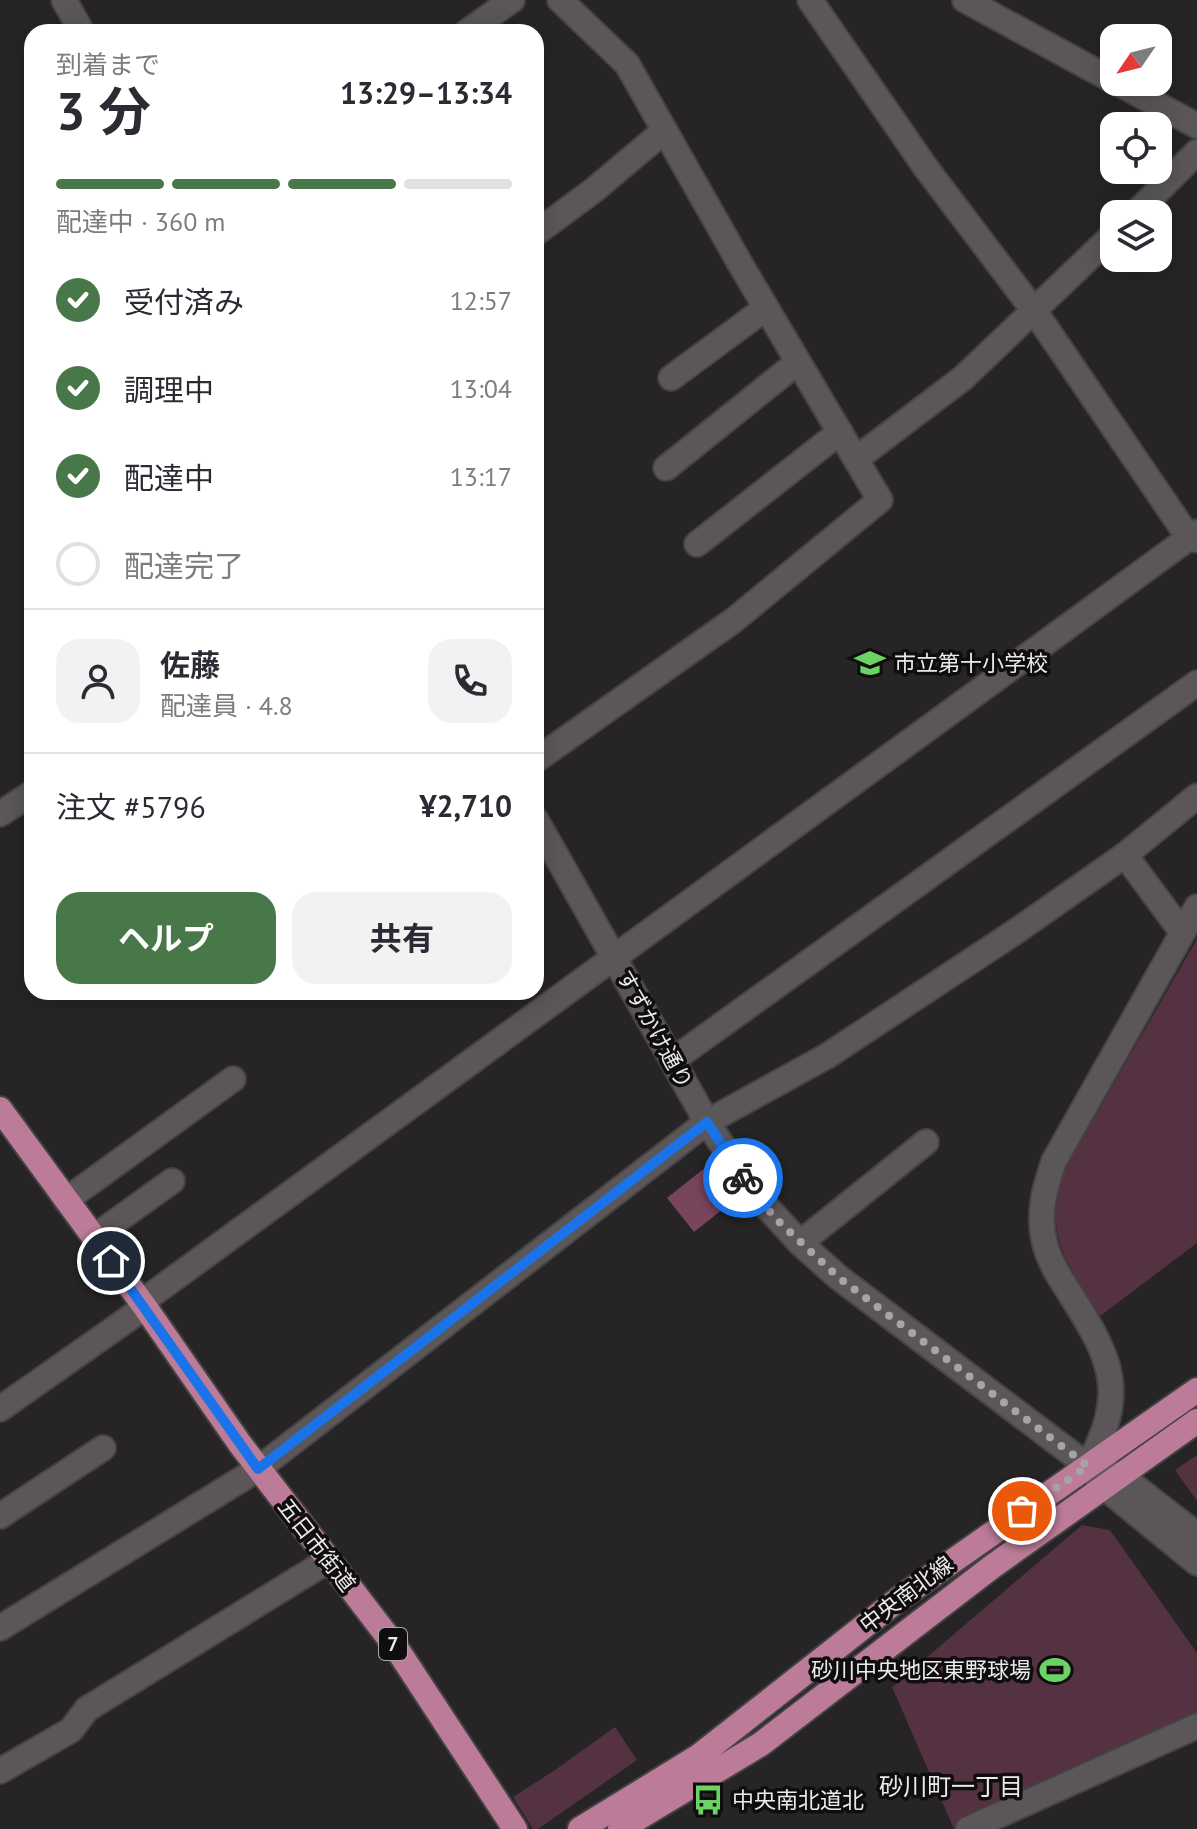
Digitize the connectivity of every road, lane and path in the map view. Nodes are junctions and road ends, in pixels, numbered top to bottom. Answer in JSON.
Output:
{"nodes":[{"id":1,"x":64,"y":0,"type":"edge"},
{"id":2,"x":512,"y":0,"type":"edge"},
{"id":3,"x":560,"y":0,"type":"edge"},
{"id":4,"x":810,"y":0,"type":"edge"},
{"id":5,"x":965,"y":0,"type":"edge"},
{"id":6,"x":78,"y":24,"type":"edge"},
{"id":7,"x":478,"y":24,"type":"edge"},
{"id":8,"x":1100,"y":74,"type":"edge"},
{"id":9,"x":1141,"y":96,"type":"edge"},
{"id":10,"x":1197,"y":126,"type":"edge"},
{"id":11,"x":664,"y":131,"type":"junction"},
{"id":12,"x":1197,"y":152,"type":"edge"},
{"id":13,"x":1149,"y":200,"type":"edge"},
{"id":14,"x":544,"y":227,"type":"edge"},
{"id":15,"x":1100,"y":248,"type":"edge"},
{"id":16,"x":766,"y":308,"type":"junction"},
{"id":17,"x":1035,"y":312,"type":"junction"},
{"id":18,"x":798,"y":362,"type":"junction"},
{"id":19,"x":671,"y":378,"type":"dead end"},
{"id":20,"x":840,"y":432,"type":"junction"},
{"id":21,"x":856,"y":459,"type":"junction"},
{"id":22,"x":666,"y":468,"type":"dead end"},
{"id":23,"x":1194,"y":537,"type":"edge"},
{"id":24,"x":697,"y":544,"type":"dead end"},
{"id":25,"x":1197,"y":683,"type":"edge"},
{"id":26,"x":544,"y":754,"type":"edge"},
{"id":27,"x":1197,"y":796,"type":"edge"},
{"id":28,"x":24,"y":798,"type":"edge"},
{"id":29,"x":0,"y":814,"type":"edge"},
{"id":30,"x":544,"y":834,"type":"edge"},
{"id":31,"x":1125,"y":855,"type":"junction"},
{"id":32,"x":1197,"y":907,"type":"edge"},
{"id":33,"x":1182,"y":932,"type":"junction"},
{"id":34,"x":613,"y":956,"type":"junction"},
{"id":35,"x":673,"y":1060,"type":"junction"},
{"id":36,"x":233,"y":1079,"type":"dead end"},
{"id":37,"x":0,"y":1109,"type":"edge"},
{"id":38,"x":707,"y":1122,"type":"junction"},
{"id":39,"x":926,"y":1142,"type":"dead end"},
{"id":40,"x":172,"y":1181,"type":"dead end"},
{"id":41,"x":66,"y":1200,"type":"junction"},
{"id":42,"x":94,"y":1237,"type":"junction"},
{"id":43,"x":800,"y":1243,"type":"junction"},
{"id":44,"x":145,"y":1307,"type":"junction"},
{"id":45,"x":1197,"y":1390,"type":"edge"},
{"id":46,"x":0,"y":1409,"type":"edge"},
{"id":47,"x":1197,"y":1421,"type":"edge"},
{"id":48,"x":103,"y":1448,"type":"dead end"},
{"id":49,"x":1088,"y":1466,"type":"junction"},
{"id":50,"x":258,"y":1469,"type":"junction"},
{"id":51,"x":1111,"y":1480,"type":"junction"},
{"id":52,"x":0,"y":1516,"type":"edge"},
{"id":53,"x":1197,"y":1535,"type":"edge"},
{"id":54,"x":329,"y":1560,"type":"junction"},
{"id":55,"x":1197,"y":1563,"type":"edge"},
{"id":56,"x":0,"y":1628,"type":"edge"},
{"id":57,"x":1197,"y":1726,"type":"edge"},
{"id":58,"x":0,"y":1771,"type":"edge"},
{"id":59,"x":515,"y":1829,"type":"edge"},
{"id":60,"x":580,"y":1829,"type":"edge"},
{"id":61,"x":620,"y":1829,"type":"edge"},
{"id":62,"x":968,"y":1829,"type":"edge"}],
"edges":[{"from":1,"to":6,"type":"street"},
{"from":2,"to":7,"type":"street"},
{"from":3,"to":11,"type":"street"},
{"from":4,"to":17,"type":"street"},
{"from":5,"to":8,"type":"street"},
{"from":9,"to":10,"type":"street"},
{"from":11,"to":14,"type":"street"},
{"from":11,"to":16,"type":"street"},
{"from":12,"to":13,"type":"street"},
{"from":15,"to":17,"type":"street"},
{"from":16,"to":18,"type":"street"},
{"from":16,"to":19,"type":"street"},
{"from":17,"to":21,"type":"street"},
{"from":17,"to":23,"type":"street"},
{"from":18,"to":20,"type":"street"},
{"from":18,"to":22,"type":"street"},
{"from":20,"to":21,"type":"street"},
{"from":20,"to":24,"type":"street"},
{"from":21,"to":26,"type":"street"},
{"from":23,"to":34,"type":"street"},
{"from":25,"to":35,"type":"street"},
{"from":27,"to":31,"type":"street"},
{"from":28,"to":29,"type":"street"},
{"from":30,"to":34,"type":"street","name":"すずかけ通り"},
{"from":31,"to":33,"type":"street"},
{"from":31,"to":38,"type":"street"},
{"from":32,"to":33,"type":"street"},
{"from":33,"to":49,"type":"street"},
{"from":34,"to":35,"type":"street","name":"すずかけ通り"},
{"from":34,"to":44,"type":"street"},
{"from":35,"to":38,"type":"street","name":"すずかけ通り"},
{"from":36,"to":41,"type":"street"},
{"from":37,"to":41,"type":"main road","name":"五日市街道","number":"7"},
{"from":38,"to":43,"type":"street","name":"すずかけ通り"},
{"from":38,"to":50,"type":"street"},
{"from":39,"to":43,"type":"street"},
{"from":40,"to":42,"type":"street"},
{"from":41,"to":42,"type":"main road","name":"五日市街道","number":"7"},
{"from":42,"to":44,"type":"main road","name":"五日市街道","number":"7"},
{"from":43,"to":49,"type":"street","name":"すずかけ通り"},
{"from":44,"to":46,"type":"street"},
{"from":44,"to":50,"type":"main road","name":"五日市街道","number":"7"},
{"from":45,"to":49,"type":"main road","name":"中央南北線"},
{"from":47,"to":51,"type":"main road","name":"中央南北線"},
{"from":48,"to":52,"type":"street"},
{"from":49,"to":51,"type":"street"},
{"from":49,"to":60,"type":"main road","name":"中央南北線"},
{"from":50,"to":54,"type":"main road","name":"五日市街道","number":"7"},
{"from":50,"to":56,"type":"street"},
{"from":51,"to":53,"type":"street"},
{"from":51,"to":55,"type":"street"},
{"from":51,"to":61,"type":"main road","name":"中央南北線"},
{"from":54,"to":58,"type":"street"},
{"from":54,"to":59,"type":"main road","name":"五日市街道","number":"7"},
{"from":57,"to":62,"type":"street"}]}
